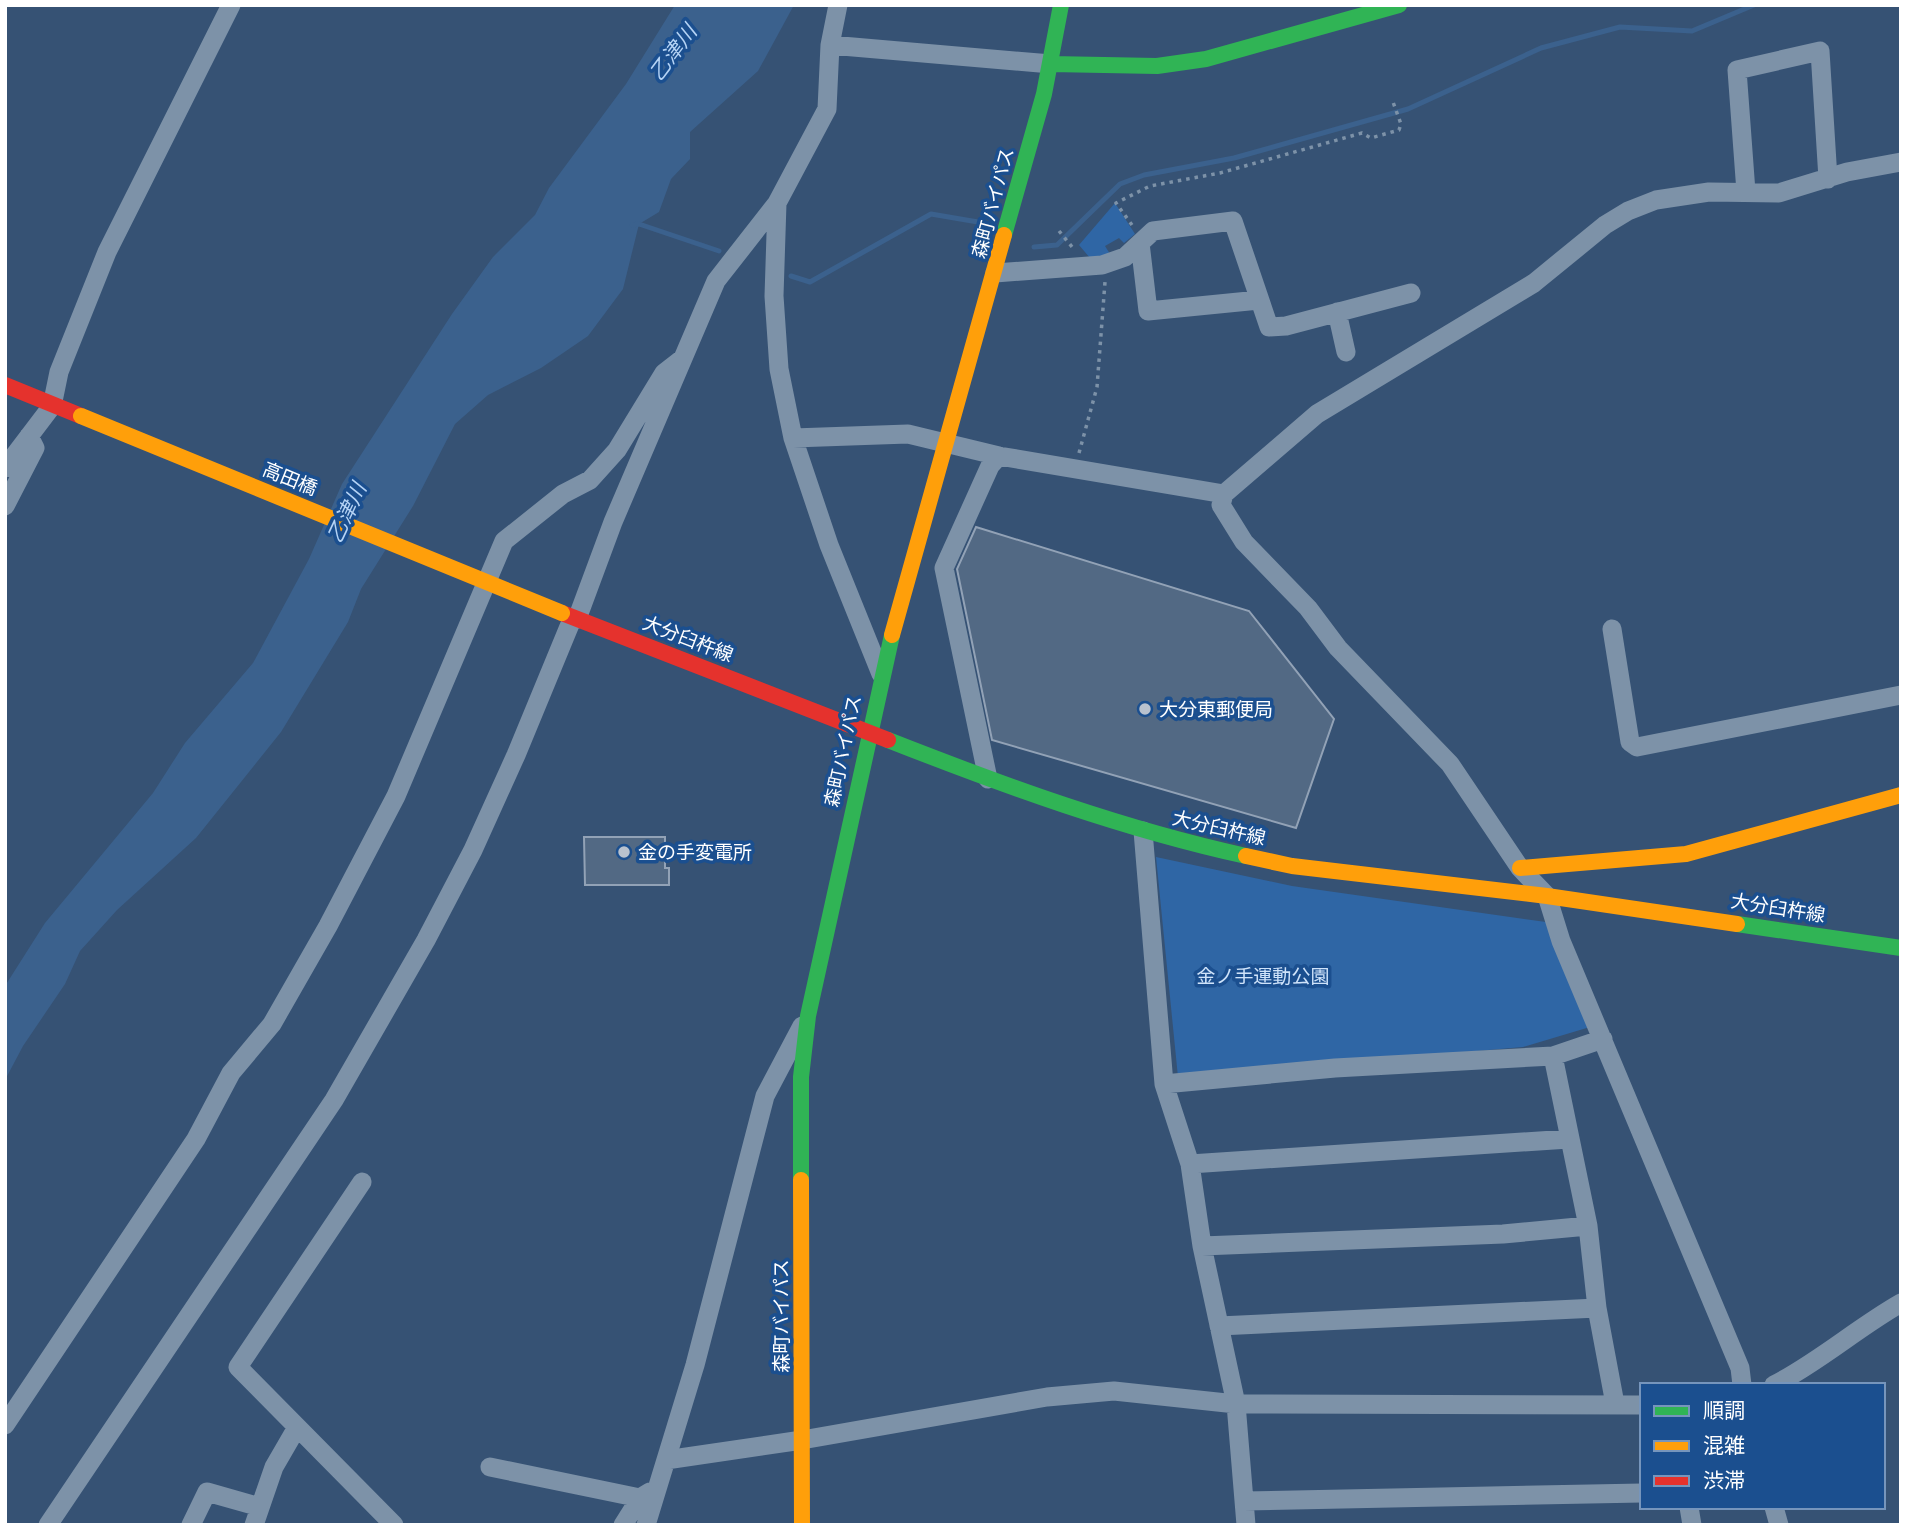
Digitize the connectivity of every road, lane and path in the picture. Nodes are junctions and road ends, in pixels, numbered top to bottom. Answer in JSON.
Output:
{"nodes":[{"id":1,"x":231,"y":5,"type":"edge"},
{"id":2,"x":838,"y":5,"type":"edge"},
{"id":3,"x":1061,"y":5,"type":"edge"},
{"id":4,"x":1399,"y":5,"type":"edge"},
{"id":5,"x":830,"y":45,"type":"junction"},
{"id":6,"x":1051,"y":64,"type":"junction"},
{"id":7,"x":1393,"y":103,"type":"dead end"},
{"id":8,"x":1901,"y":162,"type":"edge"},
{"id":9,"x":1828,"y":179,"type":"junction"},
{"id":10,"x":1746,"y":192,"type":"junction"},
{"id":11,"x":778,"y":203,"type":"junction"},
{"id":12,"x":1059,"y":231,"type":"dead end"},
{"id":13,"x":1139,"y":243,"type":"junction"},
{"id":14,"x":1075,"y":251,"type":"dead end"},
{"id":15,"x":995,"y":273,"type":"junction"},
{"id":16,"x":1101,"y":274,"type":"dead end"},
{"id":17,"x":1411,"y":293,"type":"dead end"},
{"id":18,"x":1259,"y":300,"type":"junction"},
{"id":19,"x":1337,"y":312,"type":"junction"},
{"id":20,"x":1346,"y":352,"type":"dead end"},
{"id":21,"x":682,"y":359,"type":"junction"},
{"id":22,"x":5,"y":385,"type":"edge"},
{"id":23,"x":52,"y":405,"type":"junction"},
{"id":24,"x":29,"y":436,"type":"junction"},
{"id":25,"x":793,"y":438,"type":"junction"},
{"id":26,"x":948,"y":442,"type":"junction"},
{"id":27,"x":999,"y":456,"type":"junction"},
{"id":28,"x":5,"y":468,"type":"edge"},
{"id":29,"x":1075,"y":469,"type":"junction"},
{"id":30,"x":1224,"y":494,"type":"junction"},
{"id":31,"x":5,"y":506,"type":"edge"},
{"id":32,"x":570,"y":616,"type":"junction"},
{"id":33,"x":1612,"y":629,"type":"dead end"},
{"id":34,"x":881,"y":674,"type":"junction"},
{"id":35,"x":1901,"y":695,"type":"edge"},
{"id":36,"x":869,"y":732,"type":"junction"},
{"id":37,"x":988,"y":779,"type":"junction"},
{"id":38,"x":1901,"y":795,"type":"edge"},
{"id":39,"x":1143,"y":831,"type":"junction"},
{"id":40,"x":1520,"y":868,"type":"junction"},
{"id":41,"x":1547,"y":896,"type":"junction"},
{"id":42,"x":1901,"y":948,"type":"edge"},
{"id":43,"x":808,"y":1016,"type":"junction"},
{"id":44,"x":1603,"y":1039,"type":"junction"},
{"id":45,"x":1553,"y":1056,"type":"junction"},
{"id":46,"x":1164,"y":1084,"type":"junction"},
{"id":47,"x":1569,"y":1139,"type":"junction"},
{"id":48,"x":1189,"y":1164,"type":"junction"},
{"id":49,"x":362,"y":1182,"type":"dead end"},
{"id":50,"x":1588,"y":1226,"type":"junction"},
{"id":51,"x":1202,"y":1246,"type":"junction"},
{"id":52,"x":1901,"y":1303,"type":"edge"},
{"id":53,"x":1597,"y":1308,"type":"junction"},
{"id":54,"x":1219,"y":1326,"type":"junction"},
{"id":55,"x":1742,"y":1383,"type":"edge"},
{"id":56,"x":1778,"y":1383,"type":"edge"},
{"id":57,"x":1236,"y":1404,"type":"junction"},
{"id":58,"x":1615,"y":1404,"type":"junction"},
{"id":59,"x":1640,"y":1405,"type":"edge"},
{"id":60,"x":5,"y":1424,"type":"edge"},
{"id":61,"x":296,"y":1429,"type":"junction"},
{"id":62,"x":802,"y":1440,"type":"junction"},
{"id":63,"x":666,"y":1460,"type":"junction"},
{"id":64,"x":490,"y":1466,"type":"dead end"},
{"id":65,"x":648,"y":1493,"type":"junction"},
{"id":66,"x":1640,"y":1493,"type":"edge"},
{"id":67,"x":1244,"y":1501,"type":"junction"},
{"id":68,"x":257,"y":1516,"type":"edge"},
{"id":69,"x":48,"y":1525,"type":"edge"},
{"id":70,"x":191,"y":1525,"type":"edge"},
{"id":71,"x":394,"y":1525,"type":"edge"},
{"id":72,"x":623,"y":1525,"type":"edge"},
{"id":73,"x":646,"y":1525,"type":"edge"},
{"id":74,"x":802,"y":1525,"type":"edge"},
{"id":75,"x":1246,"y":1525,"type":"edge"}],
"edges":[{"from":1,"to":23,"type":"street"},
{"from":2,"to":5,"type":"street"},
{"from":3,"to":6,"type":"main road","name":"森町バイパス"},
{"from":4,"to":6,"type":"main road"},
{"from":5,"to":6,"type":"street"},
{"from":5,"to":11,"type":"street"},
{"from":6,"to":15,"type":"main road","name":"森町バイパス"},
{"from":7,"to":13,"type":"path"},
{"from":8,"to":9,"type":"street"},
{"from":9,"to":10,"type":"street"},
{"from":9,"to":10,"type":"street"},
{"from":10,"to":30,"type":"street"},
{"from":11,"to":21,"type":"street"},
{"from":11,"to":25,"type":"street"},
{"from":12,"to":14,"type":"path"},
{"from":13,"to":15,"type":"street"},
{"from":13,"to":18,"type":"street"},
{"from":13,"to":18,"type":"street"},
{"from":15,"to":26,"type":"main road","name":"森町バイパス"},
{"from":16,"to":29,"type":"path"},
{"from":17,"to":19,"type":"street"},
{"from":18,"to":19,"type":"street"},
{"from":19,"to":20,"type":"street"},
{"from":21,"to":32,"type":"street"},
{"from":21,"to":60,"type":"street"},
{"from":22,"to":23,"type":"main road"},
{"from":23,"to":24,"type":"street"},
{"from":23,"to":32,"type":"main road","name":"高田橋","bridge":true},
{"from":24,"to":28,"type":"street"},
{"from":24,"to":31,"type":"street"},
{"from":25,"to":26,"type":"street"},
{"from":25,"to":34,"type":"street"},
{"from":26,"to":27,"type":"street"},
{"from":26,"to":34,"type":"main road","name":"森町バイパス"},
{"from":27,"to":29,"type":"street"},
{"from":27,"to":37,"type":"street"},
{"from":29,"to":30,"type":"street"},
{"from":30,"to":40,"type":"street"},
{"from":32,"to":36,"type":"main road","name":"大分臼杵線"},
{"from":32,"to":69,"type":"street"},
{"from":33,"to":35,"type":"street"},
{"from":34,"to":36,"type":"main road","name":"森町バイパス"},
{"from":36,"to":37,"type":"main road","name":"大分臼杵線"},
{"from":36,"to":43,"type":"main road","name":"森町バイパス"},
{"from":37,"to":39,"type":"main road","name":"大分臼杵線"},
{"from":38,"to":40,"type":"main road"},
{"from":39,"to":41,"type":"main road","name":"大分臼杵線"},
{"from":39,"to":46,"type":"street"},
{"from":40,"to":41,"type":"street"},
{"from":41,"to":42,"type":"main road","name":"大分臼杵線"},
{"from":41,"to":44,"type":"street"},
{"from":43,"to":62,"type":"main road","name":"森町バイパス"},
{"from":43,"to":63,"type":"street"},
{"from":44,"to":45,"type":"street"},
{"from":44,"to":55,"type":"street"},
{"from":45,"to":46,"type":"street"},
{"from":45,"to":47,"type":"street"},
{"from":46,"to":48,"type":"street"},
{"from":47,"to":48,"type":"street"},
{"from":47,"to":50,"type":"street"},
{"from":48,"to":51,"type":"street"},
{"from":49,"to":61,"type":"street"},
{"from":50,"to":51,"type":"street"},
{"from":50,"to":53,"type":"street"},
{"from":51,"to":54,"type":"street"},
{"from":52,"to":56,"type":"street"},
{"from":53,"to":54,"type":"street"},
{"from":53,"to":58,"type":"street"},
{"from":54,"to":57,"type":"street"},
{"from":57,"to":58,"type":"street"},
{"from":57,"to":62,"type":"street"},
{"from":57,"to":67,"type":"street"},
{"from":58,"to":59,"type":"street"},
{"from":61,"to":68,"type":"street"},
{"from":61,"to":71,"type":"street"},
{"from":62,"to":63,"type":"street"},
{"from":62,"to":74,"type":"main road","name":"森町バイパス"},
{"from":63,"to":65,"type":"street"},
{"from":64,"to":65,"type":"street"},
{"from":65,"to":72,"type":"street"},
{"from":65,"to":73,"type":"street"},
{"from":66,"to":67,"type":"street"},
{"from":67,"to":75,"type":"street"},
{"from":68,"to":70,"type":"street"}]}
